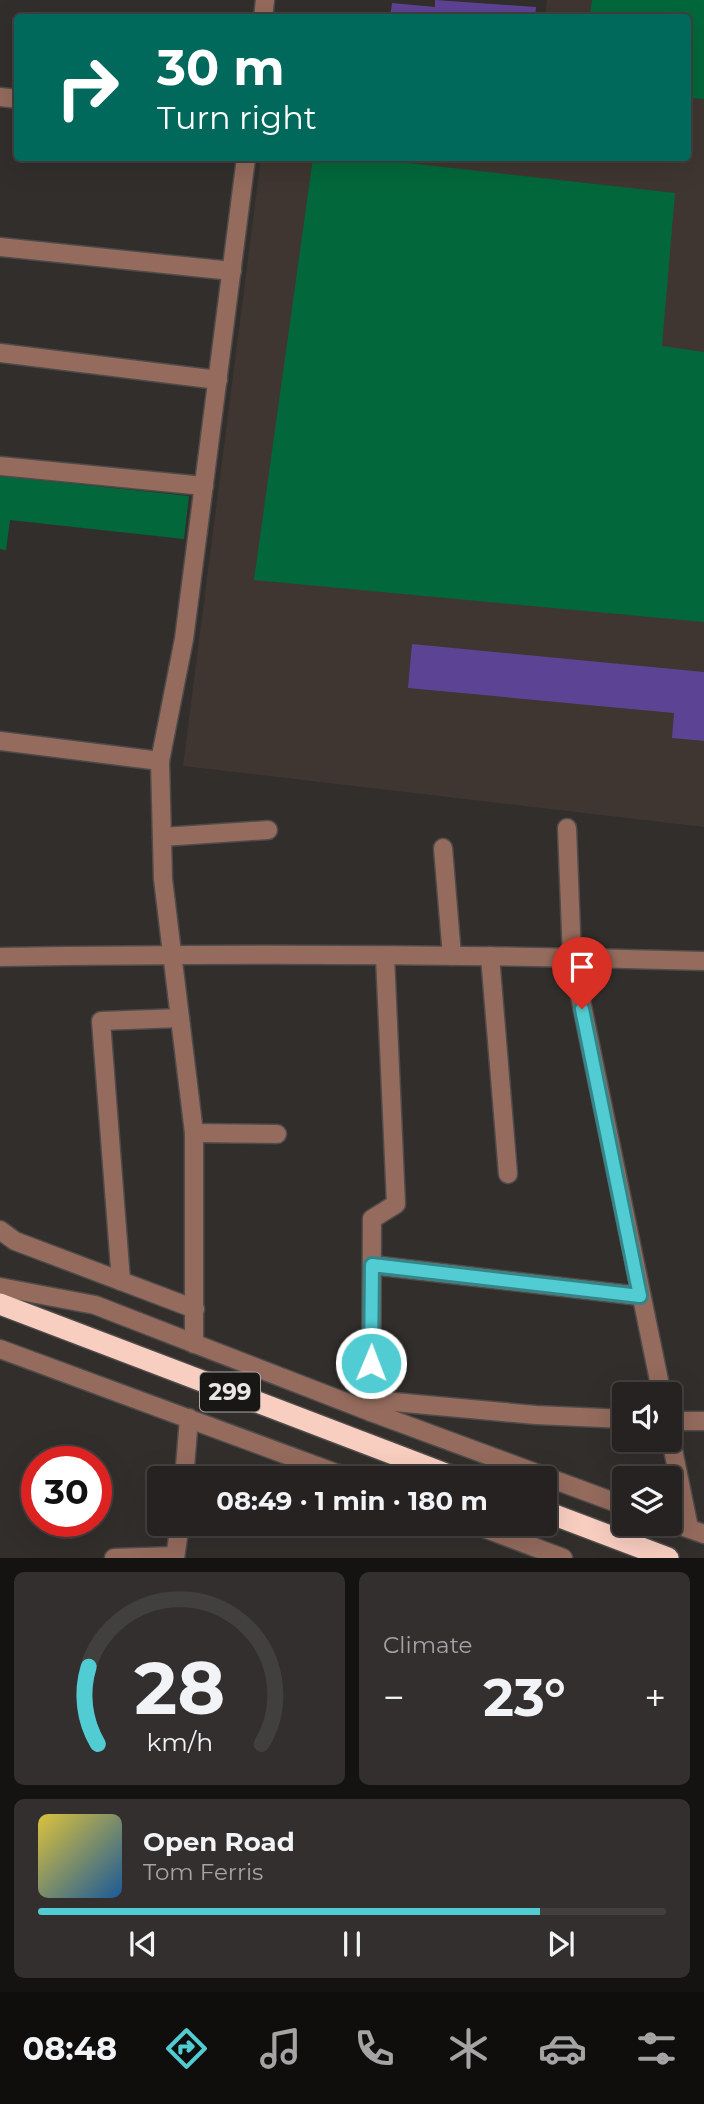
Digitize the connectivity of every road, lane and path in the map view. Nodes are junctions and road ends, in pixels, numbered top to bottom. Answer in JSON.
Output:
{"nodes":[{"id":1,"x":246,"y":161,"type":"edge"},
{"id":2,"x":0,"y":247,"type":"edge"},
{"id":3,"x":232,"y":271,"type":"junction"},
{"id":4,"x":0,"y":353,"type":"edge"},
{"id":5,"x":218,"y":380,"type":"junction"},
{"id":6,"x":0,"y":466,"type":"edge"},
{"id":7,"x":204,"y":486,"type":"junction"},
{"id":8,"x":0,"y":741,"type":"edge"},
{"id":9,"x":160,"y":761,"type":"junction"},
{"id":10,"x":567,"y":828,"type":"dead end"},
{"id":11,"x":268,"y":830,"type":"dead end"},
{"id":12,"x":162,"y":837,"type":"junction"},
{"id":13,"x":443,"y":848,"type":"dead end"},
{"id":14,"x":171,"y":954,"type":"junction"},
{"id":15,"x":385,"y":956,"type":"junction"},
{"id":16,"x":453,"y":956,"type":"junction"},
{"id":17,"x":490,"y":956,"type":"junction"},
{"id":18,"x":0,"y":957,"type":"edge"},
{"id":19,"x":572,"y":957,"type":"junction"},
{"id":20,"x":704,"y":961,"type":"edge"},
{"id":21,"x":180,"y":1018,"type":"junction"},
{"id":22,"x":194,"y":1133,"type":"junction"},
{"id":23,"x":277,"y":1134,"type":"dead end"},
{"id":24,"x":508,"y":1174,"type":"dead end"},
{"id":25,"x":0,"y":1230,"type":"edge"},
{"id":26,"x":372,"y":1265,"type":"junction"},
{"id":27,"x":121,"y":1281,"type":"junction"},
{"id":28,"x":0,"y":1287,"type":"edge"},
{"id":29,"x":640,"y":1296,"type":"junction"},
{"id":30,"x":0,"y":1304,"type":"edge"},
{"id":31,"x":195,"y":1309,"type":"junction"},
{"id":32,"x":194,"y":1344,"type":"junction"},
{"id":33,"x":0,"y":1349,"type":"edge"},
{"id":34,"x":659,"y":1382,"type":"edge"},
{"id":35,"x":371,"y":1412,"type":"junction"},
{"id":36,"x":189,"y":1418,"type":"junction"},
{"id":37,"x":612,"y":1418,"type":"edge"},
{"id":38,"x":682,"y":1421,"type":"edge"},
{"id":39,"x":704,"y":1421,"type":"edge"},
{"id":40,"x":675,"y":1452,"type":"edge"},
{"id":41,"x":185,"y":1466,"type":"edge"},
{"id":42,"x":317,"y":1466,"type":"edge"},
{"id":43,"x":425,"y":1466,"type":"edge"},
{"id":44,"x":612,"y":1501,"type":"edge"},
{"id":45,"x":557,"y":1516,"type":"edge"},
{"id":46,"x":696,"y":1531,"type":"edge"},
{"id":47,"x":178,"y":1536,"type":"edge"},
{"id":48,"x":505,"y":1536,"type":"edge"},
{"id":49,"x":175,"y":1557,"type":"edge"},
{"id":50,"x":114,"y":1558,"type":"edge"},
{"id":51,"x":563,"y":1558,"type":"edge"},
{"id":52,"x":668,"y":1558,"type":"edge"}],
"edges":[{"from":1,"to":3,"type":"street"},
{"from":2,"to":3,"type":"street"},
{"from":3,"to":5,"type":"street"},
{"from":4,"to":5,"type":"street"},
{"from":5,"to":7,"type":"street"},
{"from":6,"to":7,"type":"street"},
{"from":7,"to":9,"type":"street"},
{"from":8,"to":9,"type":"street"},
{"from":9,"to":12,"type":"street"},
{"from":10,"to":19,"type":"street"},
{"from":11,"to":12,"type":"street"},
{"from":12,"to":14,"type":"street"},
{"from":13,"to":16,"type":"street"},
{"from":14,"to":15,"type":"street"},
{"from":14,"to":18,"type":"street"},
{"from":14,"to":21,"type":"street"},
{"from":15,"to":16,"type":"street"},
{"from":15,"to":26,"type":"street"},
{"from":16,"to":17,"type":"street"},
{"from":17,"to":19,"type":"street"},
{"from":17,"to":24,"type":"street"},
{"from":19,"to":20,"type":"street"},
{"from":19,"to":29,"type":"street"},
{"from":21,"to":22,"type":"street"},
{"from":21,"to":27,"type":"street"},
{"from":22,"to":23,"type":"street"},
{"from":22,"to":31,"type":"street"},
{"from":25,"to":27,"type":"street"},
{"from":26,"to":29,"type":"street"},
{"from":26,"to":35,"type":"street"},
{"from":27,"to":31,"type":"street"},
{"from":28,"to":32,"type":"street"},
{"from":29,"to":34,"type":"street"},
{"from":30,"to":43,"type":"highway","number":"299"},
{"from":31,"to":32,"type":"street"},
{"from":32,"to":35,"type":"street"},
{"from":33,"to":36,"type":"street"},
{"from":35,"to":37,"type":"street"},
{"from":35,"to":44,"type":"street"},
{"from":36,"to":41,"type":"street"},
{"from":36,"to":42,"type":"street"},
{"from":38,"to":39,"type":"street"},
{"from":40,"to":46,"type":"street"},
{"from":45,"to":52,"type":"highway"},
{"from":47,"to":49,"type":"street"},
{"from":48,"to":51,"type":"street"},
{"from":49,"to":50,"type":"street"}]}
